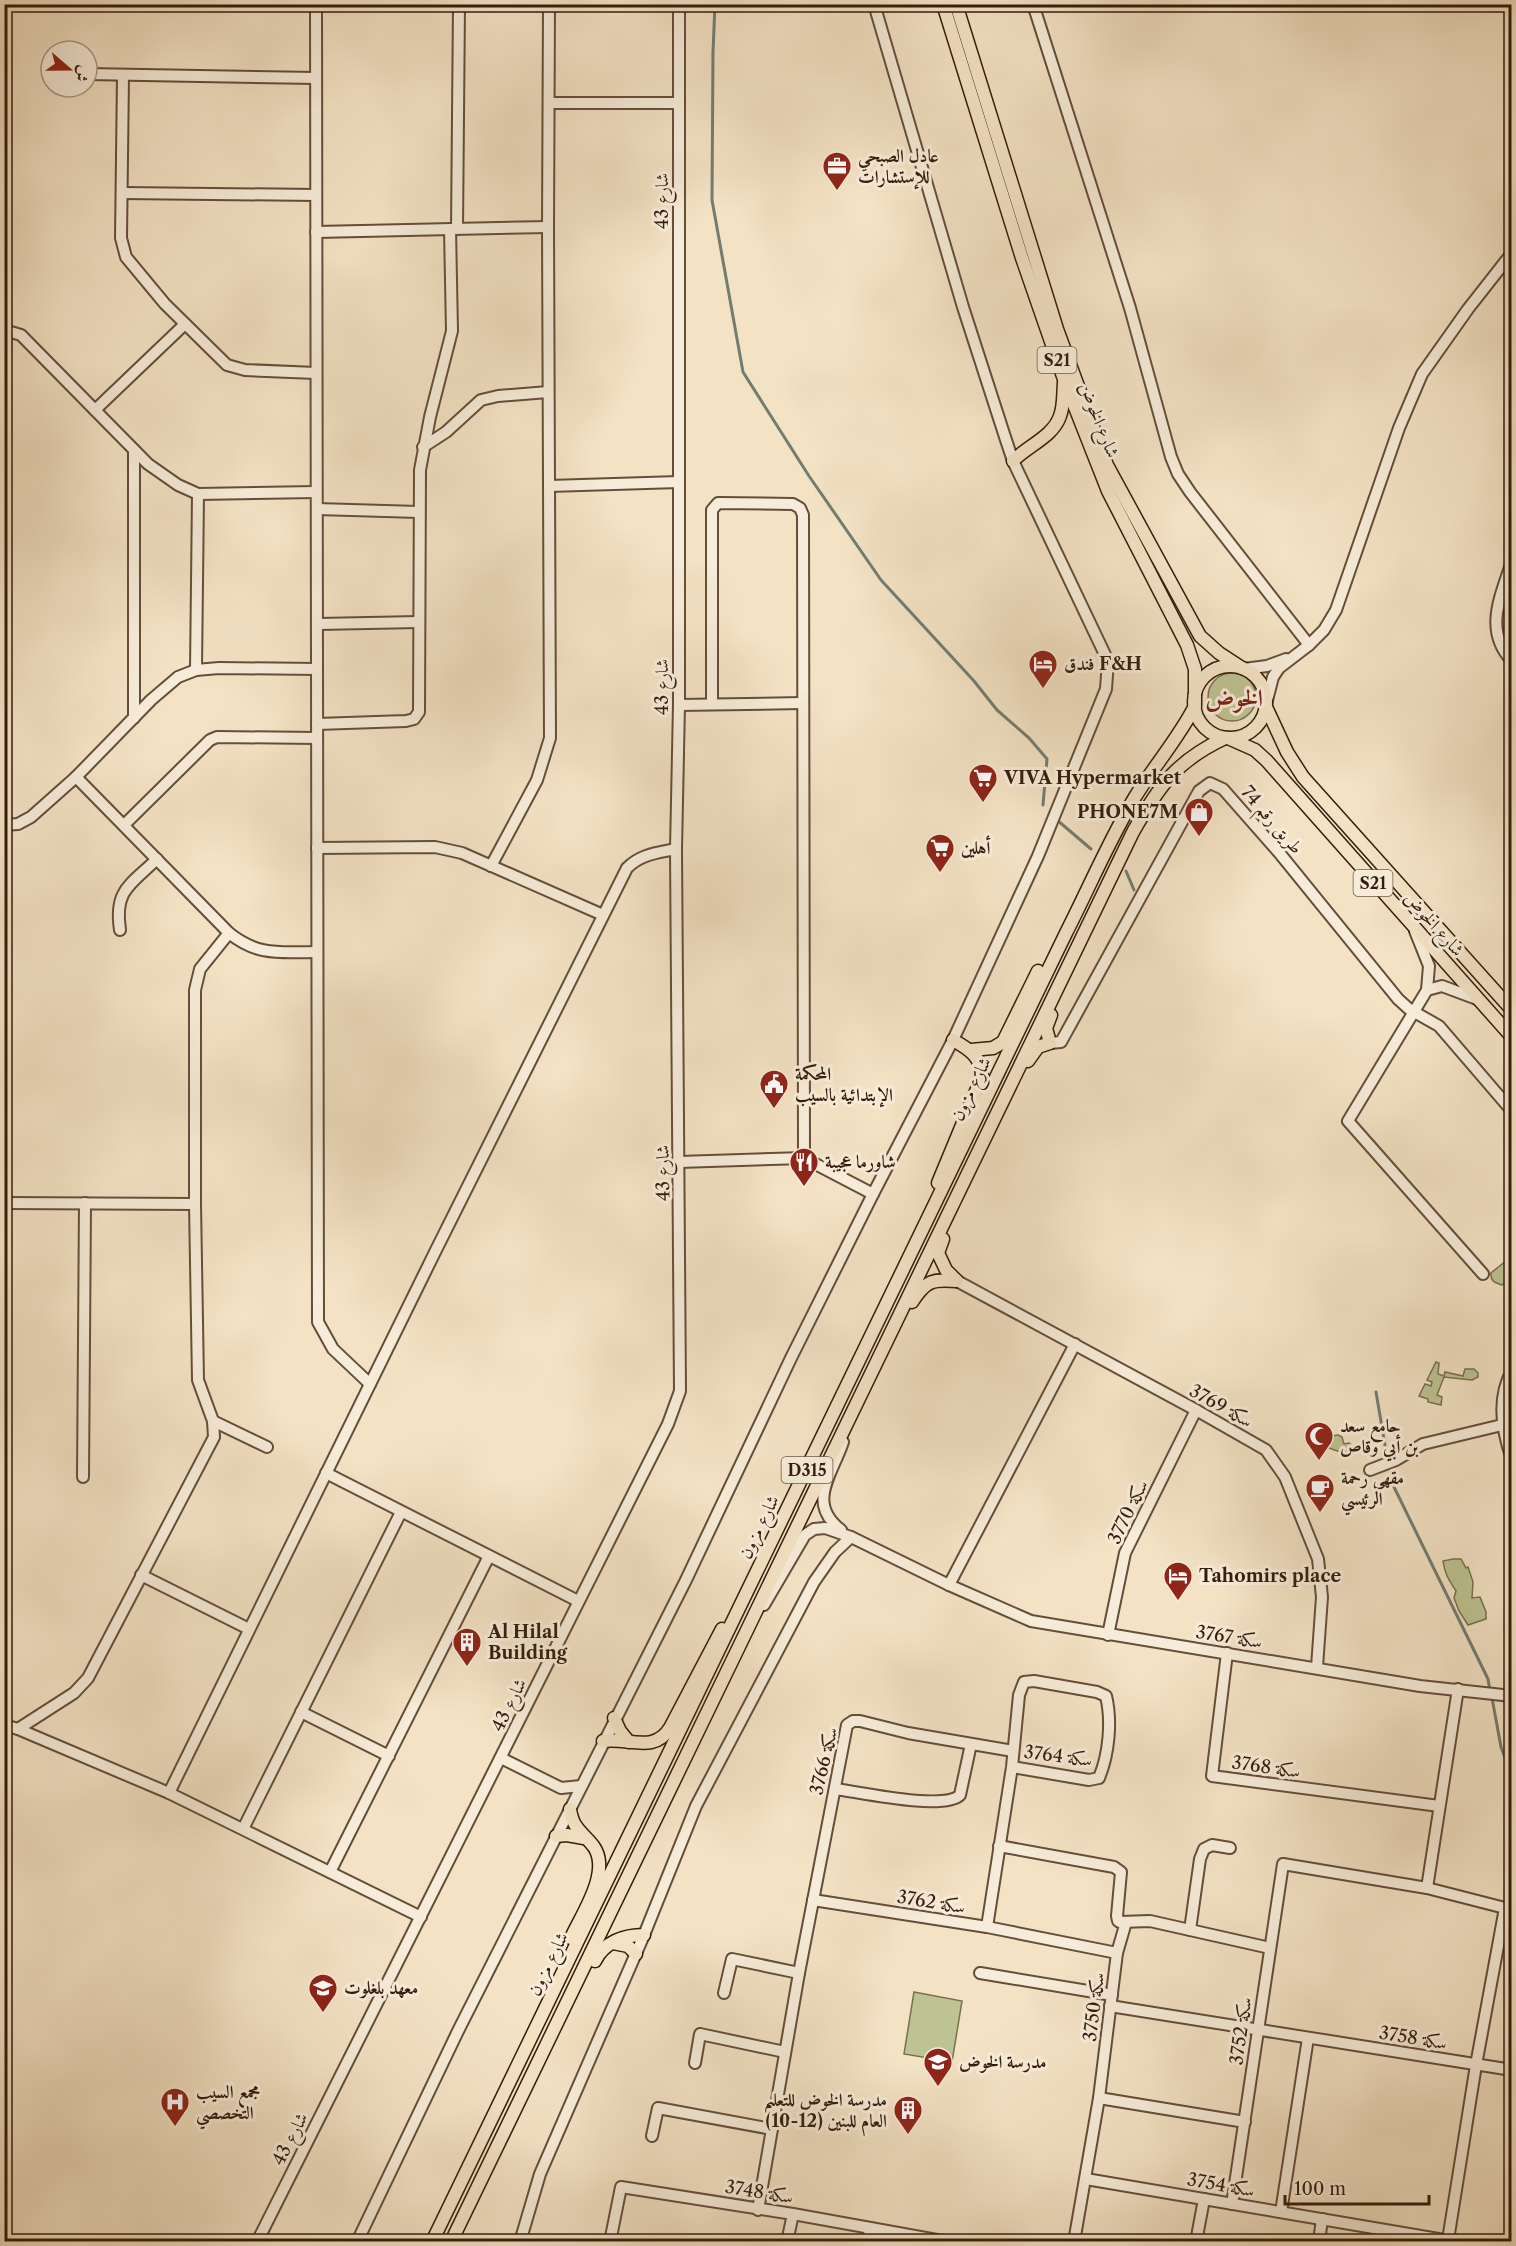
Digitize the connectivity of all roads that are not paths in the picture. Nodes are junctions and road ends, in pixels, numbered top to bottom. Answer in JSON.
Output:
{"nodes":[{"id":1,"x":316,"y":4,"type":"edge"},
{"id":2,"x":459,"y":4,"type":"edge"},
{"id":3,"x":549,"y":4,"type":"edge"},
{"id":4,"x":679,"y":4,"type":"edge"},
{"id":5,"x":874,"y":4,"type":"edge"},
{"id":6,"x":943,"y":4,"type":"edge"},
{"id":7,"x":956,"y":4,"type":"edge"},
{"id":8,"x":1033,"y":4,"type":"edge"},
{"id":9,"x":99,"y":74,"type":"edge"},
{"id":10,"x":123,"y":75,"type":"junction"},
{"id":11,"x":316,"y":78,"type":"junction"},
{"id":12,"x":549,"y":103,"type":"junction"},
{"id":13,"x":679,"y":103,"type":"junction"},
{"id":14,"x":122,"y":194,"type":"junction"},
{"id":15,"x":316,"y":195,"type":"junction"},
{"id":16,"x":548,"y":227,"type":"junction"},
{"id":17,"x":453,"y":229,"type":"junction"},
{"id":18,"x":316,"y":232,"type":"junction"},
{"id":19,"x":1512,"y":253,"type":"edge"},
{"id":20,"x":185,"y":324,"type":"junction"},
{"id":21,"x":4,"y":330,"type":"edge"},
{"id":22,"x":316,"y":373,"type":"junction"},
{"id":23,"x":1065,"y":382,"type":"junction"},
{"id":24,"x":549,"y":392,"type":"junction"},
{"id":25,"x":95,"y":410,"type":"junction"},
{"id":26,"x":423,"y":447,"type":"junction"},
{"id":27,"x":134,"y":450,"type":"junction"},
{"id":28,"x":1013,"y":461,"type":"junction"},
{"id":29,"x":679,"y":482,"type":"junction"},
{"id":30,"x":549,"y":486,"type":"junction"},
{"id":31,"x":316,"y":492,"type":"junction"},
{"id":32,"x":198,"y":494,"type":"junction"},
{"id":33,"x":317,"y":509,"type":"junction"},
{"id":34,"x":419,"y":512,"type":"junction"},
{"id":35,"x":1512,"y":561,"type":"edge"},
{"id":36,"x":419,"y":622,"type":"junction"},
{"id":37,"x":318,"y":624,"type":"junction"},
{"id":38,"x":1309,"y":645,"type":"junction"},
{"id":39,"x":1295,"y":656,"type":"junction"},
{"id":40,"x":1512,"y":661,"type":"edge"},
{"id":41,"x":1243,"y":668,"type":"junction"},
{"id":42,"x":317,"y":669,"type":"junction"},
{"id":43,"x":196,"y":670,"type":"junction"},
{"id":44,"x":803,"y":703,"type":"junction"},
{"id":45,"x":712,"y":704,"type":"junction"},
{"id":46,"x":1195,"y":704,"type":"junction"},
{"id":47,"x":679,"y":705,"type":"junction"},
{"id":48,"x":1266,"y":705,"type":"junction"},
{"id":49,"x":134,"y":718,"type":"junction"},
{"id":50,"x":317,"y":724,"type":"junction"},
{"id":51,"x":317,"y":738,"type":"junction"},
{"id":52,"x":1226,"y":738,"type":"junction"},
{"id":53,"x":76,"y":777,"type":"junction"},
{"id":54,"x":4,"y":825,"type":"edge"},
{"id":55,"x":124,"y":825,"type":"junction"},
{"id":56,"x":317,"y":848,"type":"junction"},
{"id":57,"x":676,"y":849,"type":"junction"},
{"id":58,"x":157,"y":859,"type":"junction"},
{"id":59,"x":491,"y":866,"type":"junction"},
{"id":60,"x":603,"y":915,"type":"junction"},
{"id":61,"x":1414,"y":928,"type":"junction"},
{"id":62,"x":120,"y":930,"type":"dead end"},
{"id":63,"x":229,"y":933,"type":"junction"},
{"id":64,"x":1066,"y":933,"type":"junction"},
{"id":65,"x":317,"y":952,"type":"junction"},
{"id":66,"x":1065,"y":971,"type":"junction"},
{"id":67,"x":1427,"y":990,"type":"junction"},
{"id":68,"x":1477,"y":999,"type":"junction"},
{"id":69,"x":1512,"y":1010,"type":"edge"},
{"id":70,"x":1414,"y":1011,"type":"junction"},
{"id":71,"x":1512,"y":1037,"type":"edge"},
{"id":72,"x":954,"y":1040,"type":"junction"},
{"id":73,"x":1050,"y":1043,"type":"junction"},
{"id":74,"x":971,"y":1050,"type":"junction"},
{"id":75,"x":1512,"y":1111,"type":"edge"},
{"id":76,"x":982,"y":1146,"type":"junction"},
{"id":77,"x":804,"y":1158,"type":"junction"},
{"id":78,"x":679,"y":1162,"type":"junction"},
{"id":79,"x":873,"y":1194,"type":"junction"},
{"id":80,"x":4,"y":1203,"type":"edge"},
{"id":81,"x":85,"y":1203,"type":"junction"},
{"id":82,"x":936,"y":1203,"type":"junction"},
{"id":83,"x":195,"y":1204,"type":"junction"},
{"id":84,"x":1483,"y":1274,"type":"dead end"},
{"id":85,"x":957,"y":1281,"type":"junction"},
{"id":86,"x":1075,"y":1344,"type":"junction"},
{"id":87,"x":878,"y":1356,"type":"junction"},
{"id":88,"x":1512,"y":1371,"type":"edge"},
{"id":89,"x":370,"y":1384,"type":"junction"},
{"id":90,"x":1196,"y":1410,"type":"junction"},
{"id":91,"x":848,"y":1419,"type":"junction"},
{"id":92,"x":213,"y":1421,"type":"junction"},
{"id":93,"x":1502,"y":1425,"type":"junction"},
{"id":94,"x":267,"y":1447,"type":"dead end"},
{"id":95,"x":1512,"y":1459,"type":"edge"},
{"id":96,"x":1370,"y":1470,"type":"dead end"},
{"id":97,"x":326,"y":1473,"type":"junction"},
{"id":98,"x":82,"y":1477,"type":"dead end"},
{"id":99,"x":401,"y":1512,"type":"junction"},
{"id":100,"x":851,"y":1537,"type":"junction"},
{"id":101,"x":489,"y":1556,"type":"junction"},
{"id":102,"x":141,"y":1575,"type":"junction"},
{"id":103,"x":949,"y":1585,"type":"junction"},
{"id":104,"x":578,"y":1601,"type":"junction"},
{"id":105,"x":738,"y":1614,"type":"junction"},
{"id":106,"x":754,"y":1616,"type":"junction"},
{"id":107,"x":249,"y":1629,"type":"junction"},
{"id":108,"x":1108,"y":1635,"type":"junction"},
{"id":109,"x":1227,"y":1653,"type":"junction"},
{"id":110,"x":1317,"y":1667,"type":"junction"},
{"id":111,"x":1458,"y":1689,"type":"junction"},
{"id":112,"x":1512,"y":1696,"type":"edge"},
{"id":113,"x":301,"y":1712,"type":"junction"},
{"id":114,"x":615,"y":1718,"type":"junction"},
{"id":115,"x":4,"y":1725,"type":"edge"},
{"id":116,"x":18,"y":1729,"type":"junction"},
{"id":117,"x":603,"y":1741,"type":"junction"},
{"id":118,"x":630,"y":1742,"type":"junction"},
{"id":119,"x":971,"y":1744,"type":"junction"},
{"id":120,"x":1013,"y":1751,"type":"junction"},
{"id":121,"x":389,"y":1756,"type":"junction"},
{"id":122,"x":501,"y":1758,"type":"junction"},
{"id":123,"x":1012,"y":1767,"type":"junction"},
{"id":124,"x":581,"y":1786,"type":"junction"},
{"id":125,"x":561,"y":1788,"type":"junction"},
{"id":126,"x":835,"y":1789,"type":"junction"},
{"id":127,"x":169,"y":1792,"type":"junction"},
{"id":128,"x":1439,"y":1806,"type":"junction"},
{"id":129,"x":570,"y":1809,"type":"junction"},
{"id":130,"x":243,"y":1829,"type":"junction"},
{"id":131,"x":556,"y":1836,"type":"junction"},
{"id":132,"x":584,"y":1838,"type":"junction"},
{"id":133,"x":999,"y":1846,"type":"junction"},
{"id":134,"x":1230,"y":1848,"type":"dead end"},
{"id":135,"x":330,"y":1872,"type":"junction"},
{"id":136,"x":1427,"y":1888,"type":"junction"},
{"id":137,"x":813,"y":1900,"type":"junction"},
{"id":138,"x":421,"y":1917,"type":"junction"},
{"id":139,"x":1126,"y":1922,"type":"junction"},
{"id":140,"x":987,"y":1927,"type":"junction"},
{"id":141,"x":1190,"y":1930,"type":"junction"},
{"id":142,"x":644,"y":1935,"type":"junction"},
{"id":143,"x":613,"y":1942,"type":"junction"},
{"id":144,"x":1270,"y":1948,"type":"junction"},
{"id":145,"x":1117,"y":1953,"type":"junction"},
{"id":146,"x":636,"y":1954,"type":"junction"},
{"id":147,"x":799,"y":1973,"type":"junction"},
{"id":148,"x":980,"y":1973,"type":"dead end"},
{"id":149,"x":559,"y":1982,"type":"junction"},
{"id":150,"x":724,"y":1993,"type":"dead end"},
{"id":151,"x":1111,"y":2001,"type":"junction"},
{"id":152,"x":1259,"y":2030,"type":"junction"},
{"id":153,"x":553,"y":2031,"type":"junction"},
{"id":154,"x":1308,"y":2038,"type":"junction"},
{"id":155,"x":785,"y":2052,"type":"junction"},
{"id":156,"x":695,"y":2063,"type":"dead end"},
{"id":157,"x":1476,"y":2065,"type":"junction"},
{"id":158,"x":1512,"y":2070,"type":"edge"},
{"id":159,"x":1099,"y":2097,"type":"junction"},
{"id":160,"x":1245,"y":2122,"type":"junction"},
{"id":161,"x":772,"y":2129,"type":"junction"},
{"id":162,"x":652,"y":2136,"type":"dead end"},
{"id":163,"x":1086,"y":2179,"type":"junction"},
{"id":164,"x":1203,"y":2199,"type":"junction"},
{"id":165,"x":1232,"y":2204,"type":"junction"},
{"id":166,"x":758,"y":2210,"type":"junction"},
{"id":167,"x":1281,"y":2212,"type":"junction"},
{"id":168,"x":793,"y":2214,"type":"junction"},
{"id":169,"x":1323,"y":2219,"type":"junction"},
{"id":170,"x":870,"y":2228,"type":"junction"},
{"id":171,"x":1403,"y":2237,"type":"edge"},
{"id":172,"x":257,"y":2241,"type":"edge"},
{"id":173,"x":357,"y":2241,"type":"edge"},
{"id":174,"x":432,"y":2241,"type":"edge"},
{"id":175,"x":451,"y":2241,"type":"edge"},
{"id":176,"x":520,"y":2241,"type":"edge"},
{"id":177,"x":610,"y":2241,"type":"edge"},
{"id":178,"x":788,"y":2241,"type":"edge"},
{"id":179,"x":868,"y":2241,"type":"edge"},
{"id":180,"x":948,"y":2241,"type":"edge"},
{"id":181,"x":1074,"y":2241,"type":"edge"},
{"id":182,"x":1196,"y":2241,"type":"edge"},
{"id":183,"x":1318,"y":2241,"type":"edge"},
{"id":184,"x":1452,"y":2241,"type":"edge"}],
"edges":[{"from":1,"to":11,"type":"street"},
{"from":2,"to":17,"type":"street"},
{"from":3,"to":12,"type":"street"},
{"from":4,"to":13,"type":"street","name":"شارع 43"},
{"from":5,"to":28,"type":"street"},
{"from":6,"to":23,"type":"main road","name":"شارع الخوض","number":"S21"},
{"from":7,"to":41,"type":"main road","name":"شارع الخوض","number":"S21"},
{"from":8,"to":38,"type":"street"},
{"from":9,"to":10,"type":"street"},
{"from":10,"to":11,"type":"street"},
{"from":10,"to":14,"type":"street"},
{"from":11,"to":15,"type":"street"},
{"from":12,"to":13,"type":"street"},
{"from":12,"to":16,"type":"street"},
{"from":13,"to":29,"type":"street","name":"شارع 43"},
{"from":14,"to":15,"type":"street"},
{"from":14,"to":20,"type":"street"},
{"from":15,"to":18,"type":"street"},
{"from":16,"to":17,"type":"street"},
{"from":16,"to":24,"type":"street"},
{"from":17,"to":18,"type":"street"},
{"from":17,"to":26,"type":"street"},
{"from":18,"to":22,"type":"street"},
{"from":19,"to":38,"type":"street"},
{"from":20,"to":22,"type":"street"},
{"from":20,"to":25,"type":"street"},
{"from":21,"to":25,"type":"street"},
{"from":22,"to":31,"type":"street"},
{"from":23,"to":28,"type":"main road"},
{"from":23,"to":46,"type":"main road","name":"شارع الخوض","number":"S21"},
{"from":24,"to":26,"type":"street"},
{"from":24,"to":30,"type":"street"},
{"from":25,"to":27,"type":"street"},
{"from":26,"to":34,"type":"street"},
{"from":27,"to":32,"type":"street"},
{"from":27,"to":49,"type":"street"},
{"from":28,"to":72,"type":"street"},
{"from":29,"to":30,"type":"street"},
{"from":29,"to":47,"type":"street","name":"شارع 43"},
{"from":30,"to":59,"type":"street"},
{"from":31,"to":32,"type":"street"},
{"from":31,"to":33,"type":"street"},
{"from":32,"to":43,"type":"street"},
{"from":33,"to":34,"type":"street"},
{"from":33,"to":37,"type":"street"},
{"from":34,"to":36,"type":"street"},
{"from":35,"to":40,"type":"street"},
{"from":36,"to":37,"type":"street"},
{"from":36,"to":50,"type":"street"},
{"from":37,"to":42,"type":"street"},
{"from":38,"to":39,"type":"street"},
{"from":39,"to":41,"type":"street"},
{"from":39,"to":48,"type":"street"},
{"from":41,"to":46,"type":"main road"},
{"from":41,"to":48,"type":"main road","number":"S21"},
{"from":42,"to":43,"type":"street"},
{"from":42,"to":50,"type":"street"},
{"from":43,"to":49,"type":"street"},
{"from":44,"to":45,"type":"street"},
{"from":44,"to":45,"type":"street"},
{"from":44,"to":77,"type":"street"},
{"from":45,"to":47,"type":"street"},
{"from":46,"to":52,"type":"main road","number":"S21"},
{"from":46,"to":64,"type":"main road","name":"شارع مزون","number":"D315"},
{"from":47,"to":57,"type":"street","name":"شارع 43"},
{"from":48,"to":52,"type":"main road"},
{"from":48,"to":69,"type":"main road","name":"شارع الخوض","number":"S21"},
{"from":49,"to":53,"type":"street"},
{"from":50,"to":51,"type":"street"},
{"from":51,"to":55,"type":"street"},
{"from":51,"to":56,"type":"street"},
{"from":52,"to":61,"type":"main road","name":"شارع الخوض","number":"S21"},
{"from":52,"to":66,"type":"main road","name":"شارع مزون","number":"D315"},
{"from":53,"to":54,"type":"street"},
{"from":53,"to":55,"type":"street"},
{"from":55,"to":58,"type":"street"},
{"from":56,"to":59,"type":"street"},
{"from":56,"to":65,"type":"street"},
{"from":57,"to":60,"type":"street"},
{"from":57,"to":78,"type":"street","name":"شارع 43"},
{"from":58,"to":62,"type":"street"},
{"from":58,"to":63,"type":"street"},
{"from":59,"to":60,"type":"street"},
{"from":60,"to":89,"type":"street"},
{"from":61,"to":67,"type":"street"},
{"from":61,"to":68,"type":"main road","name":"شارع الخوض","number":"S21"},
{"from":63,"to":65,"type":"street"},
{"from":63,"to":83,"type":"street"},
{"from":64,"to":74,"type":"main road"},
{"from":64,"to":82,"type":"main road","name":"شارع مزون","number":"D315"},
{"from":65,"to":89,"type":"street"},
{"from":66,"to":73,"type":"main road"},
{"from":66,"to":76,"type":"main road","name":"شارع مزون","number":"D315"},
{"from":67,"to":68,"type":"street"},
{"from":67,"to":70,"type":"street"},
{"from":68,"to":71,"type":"main road","name":"شارع الخوض","number":"S21"},
{"from":70,"to":73,"type":"street","name":"طريق رقم 74"},
{"from":70,"to":75,"type":"street","name":"طريق رقم 74"},
{"from":70,"to":84,"type":"street"},
{"from":72,"to":74,"type":"main road"},
{"from":72,"to":79,"type":"street"},
{"from":73,"to":76,"type":"main road"},
{"from":74,"to":82,"type":"main road"},
{"from":76,"to":85,"type":"main road"},
{"from":76,"to":87,"type":"main road","name":"شارع مزون","number":"D315"},
{"from":77,"to":78,"type":"street"},
{"from":77,"to":79,"type":"street"},
{"from":78,"to":104,"type":"street","name":"شارع 43"},
{"from":79,"to":114,"type":"street"},
{"from":80,"to":81,"type":"street"},
{"from":81,"to":83,"type":"street"},
{"from":81,"to":98,"type":"street"},
{"from":82,"to":105,"type":"main road","name":"شارع مزون","number":"D315"},
{"from":83,"to":92,"type":"street"},
{"from":85,"to":86,"type":"street","name":"سكة 3769"},
{"from":85,"to":87,"type":"main road"},
{"from":86,"to":90,"type":"street","name":"سكة 3769"},
{"from":86,"to":103,"type":"street"},
{"from":87,"to":91,"type":"main road","name":"شارع مزون","number":"D315"},
{"from":88,"to":93,"type":"street"},
{"from":89,"to":97,"type":"street"},
{"from":90,"to":108,"type":"street","name":"سكة 3770"},
{"from":90,"to":110,"type":"street","name":"سكة 3769"},
{"from":91,"to":100,"type":"street"},
{"from":91,"to":106,"type":"main road","name":"شارع مزون","number":"D315"},
{"from":92,"to":94,"type":"street"},
{"from":92,"to":102,"type":"street"},
{"from":93,"to":95,"type":"street"},
{"from":93,"to":96,"type":"street"},
{"from":97,"to":99,"type":"street"},
{"from":97,"to":107,"type":"street"},
{"from":99,"to":101,"type":"street"},
{"from":99,"to":113,"type":"street"},
{"from":100,"to":103,"type":"street","name":"سكة 3767"},
{"from":100,"to":106,"type":"street"},
{"from":100,"to":142,"type":"street"},
{"from":101,"to":104,"type":"street"},
{"from":101,"to":121,"type":"street"},
{"from":102,"to":107,"type":"street"},
{"from":102,"to":116,"type":"street"},
{"from":103,"to":108,"type":"street","name":"سكة 3767"},
{"from":104,"to":122,"type":"street","name":"شارع 43"},
{"from":105,"to":118,"type":"main road"},
{"from":105,"to":149,"type":"main road","name":"شارع مزون","number":"D315"},
{"from":106,"to":153,"type":"main road","name":"شارع مزون","number":"D315"},
{"from":107,"to":127,"type":"street"},
{"from":108,"to":109,"type":"street","name":"سكة 3767"},
{"from":109,"to":110,"type":"street","name":"سكة 3767"},
{"from":109,"to":128,"type":"street","name":"سكة 3768"},
{"from":110,"to":111,"type":"street","name":"سكة 3767"},
{"from":111,"to":112,"type":"street","name":"سكة 3767"},
{"from":111,"to":128,"type":"street"},
{"from":113,"to":121,"type":"street"},
{"from":113,"to":130,"type":"street"},
{"from":114,"to":117,"type":"street"},
{"from":114,"to":118,"type":"main road"},
{"from":115,"to":116,"type":"street"},
{"from":116,"to":127,"type":"street"},
{"from":117,"to":118,"type":"main road"},
{"from":117,"to":124,"type":"street"},
{"from":119,"to":120,"type":"street","name":"سكة 3766"},
{"from":119,"to":126,"type":"street"},
{"from":119,"to":126,"type":"street","name":"سكة 3766"},
{"from":120,"to":123,"type":"street","name":"سكة 3764"},
{"from":120,"to":123,"type":"street","name":"سكة 3764"},
{"from":121,"to":135,"type":"street"},
{"from":122,"to":125,"type":"street"},
{"from":122,"to":138,"type":"street","name":"شارع 43"},
{"from":123,"to":133,"type":"street","name":"سكة 3764"},
{"from":124,"to":125,"type":"street"},
{"from":124,"to":129,"type":"street"},
{"from":125,"to":129,"type":"street"},
{"from":126,"to":137,"type":"street","name":"سكة 3766"},
{"from":127,"to":130,"type":"street"},
{"from":128,"to":136,"type":"street"},
{"from":129,"to":131,"type":"street"},
{"from":129,"to":132,"type":"main road"},
{"from":130,"to":135,"type":"street"},
{"from":131,"to":132,"type":"main road"},
{"from":131,"to":173,"type":"street"},
{"from":132,"to":149,"type":"main road"},
{"from":133,"to":139,"type":"street"},
{"from":133,"to":140,"type":"street","name":"سكة 3764"},
{"from":134,"to":141,"type":"street"},
{"from":135,"to":138,"type":"street"},
{"from":136,"to":144,"type":"street","name":"سكة 3752"},
{"from":136,"to":157,"type":"street"},
{"from":137,"to":140,"type":"street","name":"سكة 3762"},
{"from":137,"to":147,"type":"street"},
{"from":138,"to":172,"type":"street","name":"شارع 43"},
{"from":139,"to":141,"type":"street"},
{"from":139,"to":145,"type":"street","name":"سكة 3750"},
{"from":140,"to":145,"type":"street","name":"سكة 3762"},
{"from":141,"to":144,"type":"street"},
{"from":142,"to":143,"type":"main road"},
{"from":142,"to":146,"type":"street"},
{"from":143,"to":146,"type":"main road"},
{"from":143,"to":153,"type":"main road"},
{"from":144,"to":152,"type":"street","name":"سكة 3752"},
{"from":145,"to":151,"type":"street","name":"سكة 3750"},
{"from":146,"to":176,"type":"street"},
{"from":147,"to":150,"type":"street"},
{"from":147,"to":155,"type":"street"},
{"from":148,"to":151,"type":"street","name":"سكة 3758"},
{"from":149,"to":174,"type":"main road","name":"شارع مزون","number":"D315"},
{"from":151,"to":152,"type":"street","name":"سكة 3758"},
{"from":151,"to":159,"type":"street","name":"سكة 3750"},
{"from":152,"to":154,"type":"street","name":"سكة 3758"},
{"from":152,"to":160,"type":"street","name":"سكة 3752"},
{"from":153,"to":175,"type":"main road","name":"شارع مزون","number":"D315"},
{"from":154,"to":157,"type":"street","name":"سكة 3758"},
{"from":154,"to":167,"type":"street"},
{"from":155,"to":156,"type":"street"},
{"from":155,"to":161,"type":"street"},
{"from":157,"to":158,"type":"street","name":"سكة 3758"},
{"from":157,"to":184,"type":"street"},
{"from":159,"to":160,"type":"street"},
{"from":159,"to":163,"type":"street","name":"سكة 3750"},
{"from":160,"to":165,"type":"street","name":"سكة 3752"},
{"from":161,"to":162,"type":"street"},
{"from":161,"to":166,"type":"street"},
{"from":163,"to":164,"type":"street","name":"سكة 3754"},
{"from":163,"to":181,"type":"street","name":"سكة 3750"},
{"from":164,"to":165,"type":"street","name":"سكة 3754"},
{"from":164,"to":182,"type":"street"},
{"from":165,"to":167,"type":"street","name":"سكة 3754"},
{"from":166,"to":168,"type":"street","name":"سكة 3748"},
{"from":166,"to":177,"type":"street","name":"سكة 3748"},
{"from":167,"to":169,"type":"street","name":"سكة 3754"},
{"from":168,"to":170,"type":"street","name":"سكة 3748"},
{"from":168,"to":178,"type":"street"},
{"from":169,"to":171,"type":"street","name":"سكة 3754"},
{"from":169,"to":183,"type":"street"},
{"from":170,"to":179,"type":"street"},
{"from":170,"to":180,"type":"street","name":"سكة 3748"},
{"from":171,"to":184,"type":"street","name":"سكة 3754"}]}
